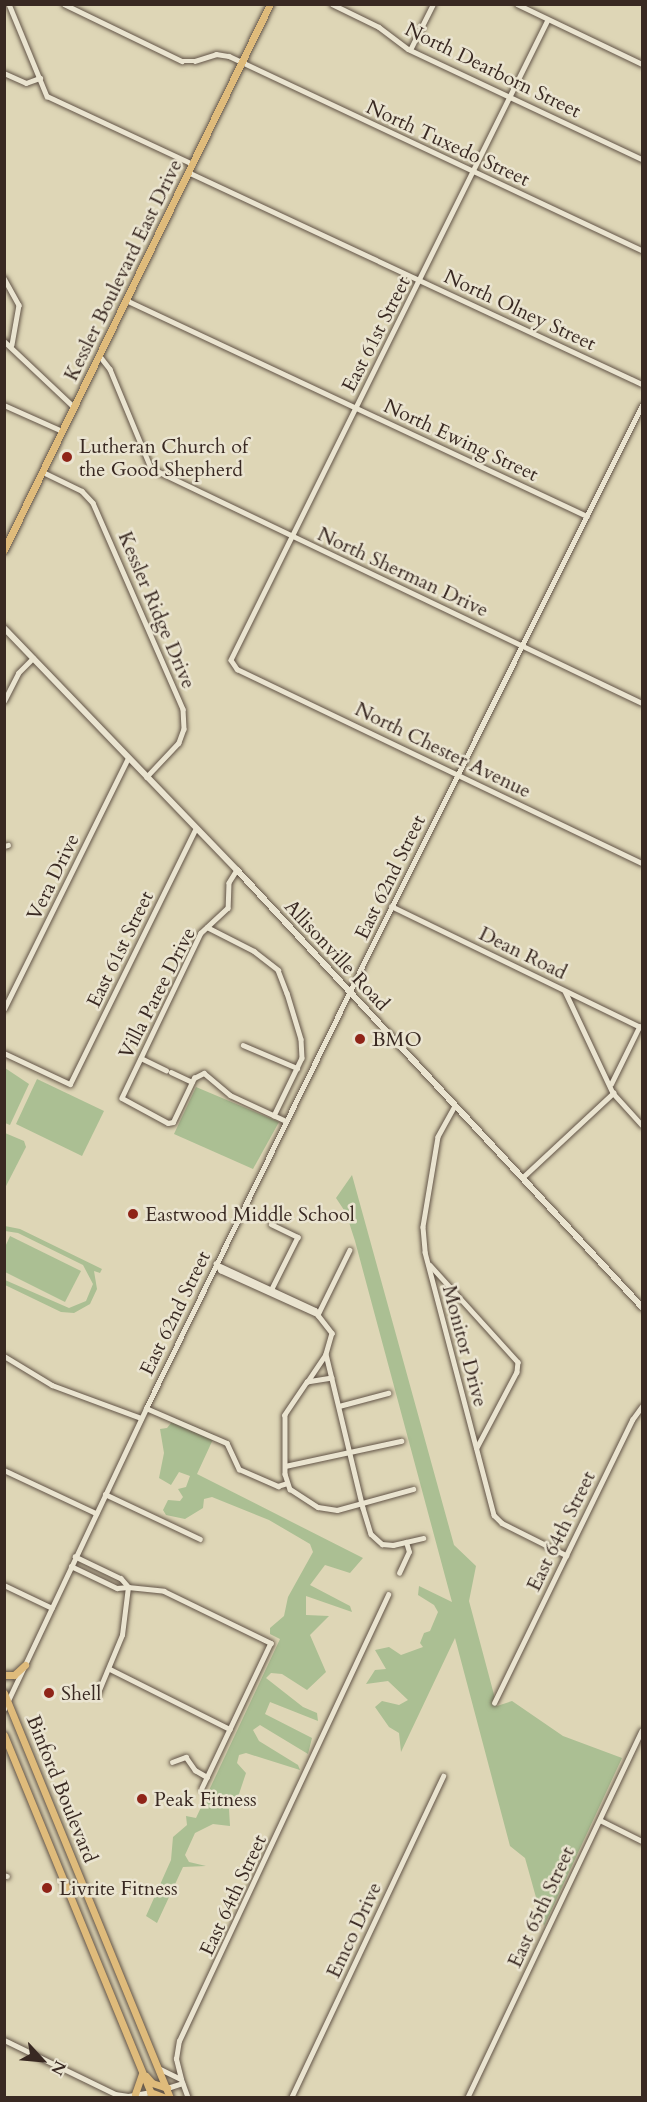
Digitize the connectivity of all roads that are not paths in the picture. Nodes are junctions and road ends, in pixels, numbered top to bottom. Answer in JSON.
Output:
{"nodes":[{"id":1,"x":9,"y":4,"type":"edge"},
{"id":2,"x":64,"y":4,"type":"edge"},
{"id":3,"x":270,"y":4,"type":"edge"},
{"id":4,"x":332,"y":4,"type":"edge"},
{"id":5,"x":433,"y":4,"type":"edge"},
{"id":6,"x":517,"y":4,"type":"edge"},
{"id":7,"x":548,"y":20,"type":"junction"},
{"id":8,"x":410,"y":50,"type":"junction"},
{"id":9,"x":242,"y":63,"type":"junction"},
{"id":10,"x":642,"y":64,"type":"edge"},
{"id":11,"x":4,"y":73,"type":"edge"},
{"id":12,"x":40,"y":78,"type":"junction"},
{"id":13,"x":511,"y":97,"type":"junction"},
{"id":14,"x":642,"y":159,"type":"edge"},
{"id":15,"x":193,"y":164,"type":"junction"},
{"id":16,"x":472,"y":171,"type":"junction"},
{"id":17,"x":188,"y":172,"type":"junction"},
{"id":18,"x":642,"y":250,"type":"edge"},
{"id":19,"x":4,"y":278,"type":"edge"},
{"id":20,"x":420,"y":280,"type":"junction"},
{"id":21,"x":126,"y":300,"type":"junction"},
{"id":22,"x":4,"y":341,"type":"edge"},
{"id":23,"x":12,"y":344,"type":"junction"},
{"id":24,"x":99,"y":355,"type":"junction"},
{"id":25,"x":642,"y":384,"type":"edge"},
{"id":26,"x":4,"y":405,"type":"edge"},
{"id":27,"x":642,"y":405,"type":"edge"},
{"id":28,"x":75,"y":407,"type":"junction"},
{"id":29,"x":356,"y":408,"type":"junction"},
{"id":30,"x":62,"y":432,"type":"junction"},
{"id":31,"x":43,"y":472,"type":"junction"},
{"id":32,"x":586,"y":516,"type":"junction"},
{"id":33,"x":292,"y":536,"type":"junction"},
{"id":34,"x":4,"y":550,"type":"edge"},
{"id":35,"x":4,"y":628,"type":"edge"},
{"id":36,"x":522,"y":644,"type":"junction"},
{"id":37,"x":33,"y":658,"type":"junction"},
{"id":38,"x":231,"y":662,"type":"joint"},
{"id":39,"x":4,"y":701,"type":"edge"},
{"id":40,"x":642,"y":703,"type":"edge"},
{"id":41,"x":128,"y":758,"type":"junction"},
{"id":42,"x":458,"y":772,"type":"junction"},
{"id":43,"x":147,"y":777,"type":"junction"},
{"id":44,"x":196,"y":828,"type":"junction"},
{"id":45,"x":642,"y":863,"type":"edge"},
{"id":46,"x":237,"y":870,"type":"junction"},
{"id":47,"x":391,"y":906,"type":"junction"},
{"id":48,"x":207,"y":927,"type":"junction"},
{"id":49,"x":351,"y":991,"type":"junction"},
{"id":50,"x":565,"y":991,"type":"junction"},
{"id":51,"x":4,"y":1009,"type":"edge"},
{"id":52,"x":641,"y":1027,"type":"edge"},
{"id":53,"x":243,"y":1045,"type":"dead end"},
{"id":54,"x":4,"y":1053,"type":"edge"},
{"id":55,"x":141,"y":1058,"type":"junction"},
{"id":56,"x":297,"y":1068,"type":"junction"},
{"id":57,"x":192,"y":1082,"type":"junction"},
{"id":58,"x":611,"y":1084,"type":"junction"},
{"id":59,"x":613,"y":1093,"type":"junction"},
{"id":60,"x":455,"y":1106,"type":"junction"},
{"id":61,"x":274,"y":1116,"type":"junction"},
{"id":62,"x":286,"y":1121,"type":"junction"},
{"id":63,"x":642,"y":1125,"type":"edge"},
{"id":64,"x":522,"y":1178,"type":"junction"},
{"id":65,"x":271,"y":1224,"type":"dead end"},
{"id":66,"x":350,"y":1250,"type":"dead end"},
{"id":67,"x":428,"y":1263,"type":"junction"},
{"id":68,"x":216,"y":1264,"type":"junction"},
{"id":69,"x":271,"y":1292,"type":"junction"},
{"id":70,"x":642,"y":1307,"type":"edge"},
{"id":71,"x":318,"y":1315,"type":"junction"},
{"id":72,"x":326,"y":1354,"type":"junction"},
{"id":73,"x":4,"y":1356,"type":"edge"},
{"id":74,"x":332,"y":1378,"type":"junction"},
{"id":75,"x":307,"y":1382,"type":"junction"},
{"id":76,"x":388,"y":1393,"type":"dead end"},
{"id":77,"x":339,"y":1406,"type":"junction"},
{"id":78,"x":642,"y":1406,"type":"edge"},
{"id":79,"x":146,"y":1408,"type":"junction"},
{"id":80,"x":141,"y":1418,"type":"junction"},
{"id":81,"x":401,"y":1441,"type":"dead end"},
{"id":82,"x":477,"y":1448,"type":"junction"},
{"id":83,"x":351,"y":1453,"type":"junction"},
{"id":84,"x":285,"y":1466,"type":"junction"},
{"id":85,"x":4,"y":1470,"type":"edge"},
{"id":86,"x":287,"y":1483,"type":"junction"},
{"id":87,"x":413,"y":1489,"type":"dead end"},
{"id":88,"x":105,"y":1494,"type":"junction"},
{"id":89,"x":362,"y":1502,"type":"junction"},
{"id":90,"x":96,"y":1513,"type":"junction"},
{"id":91,"x":423,"y":1538,"type":"dead end"},
{"id":92,"x":200,"y":1539,"type":"dead end"},
{"id":93,"x":406,"y":1542,"type":"junction"},
{"id":94,"x":566,"y":1555,"type":"junction"},
{"id":95,"x":75,"y":1557,"type":"junction"},
{"id":96,"x":71,"y":1566,"type":"junction"},
{"id":97,"x":399,"y":1574,"type":"dead end"},
{"id":98,"x":4,"y":1585,"type":"edge"},
{"id":99,"x":128,"y":1587,"type":"junction"},
{"id":100,"x":388,"y":1595,"type":"dead end"},
{"id":101,"x":52,"y":1608,"type":"junction"},
{"id":102,"x":25,"y":1665,"type":"junction"},
{"id":103,"x":110,"y":1669,"type":"junction"},
{"id":104,"x":4,"y":1675,"type":"edge"},
{"id":105,"x":4,"y":1693,"type":"edge"},
{"id":106,"x":97,"y":1695,"type":"dead end"},
{"id":107,"x":494,"y":1703,"type":"dead end"},
{"id":108,"x":6,"y":1705,"type":"edge"},
{"id":109,"x":230,"y":1729,"type":"junction"},
{"id":110,"x":642,"y":1730,"type":"edge"},
{"id":111,"x":4,"y":1735,"type":"edge"},
{"id":112,"x":4,"y":1749,"type":"edge"},
{"id":113,"x":15,"y":1761,"type":"junction"},
{"id":114,"x":172,"y":1762,"type":"dead end"},
{"id":115,"x":443,"y":1776,"type":"dead end"},
{"id":116,"x":207,"y":1777,"type":"junction"},
{"id":117,"x":202,"y":1788,"type":"dead end"},
{"id":118,"x":600,"y":1820,"type":"junction"},
{"id":119,"x":642,"y":1841,"type":"edge"},
{"id":120,"x":4,"y":2040,"type":"edge"},
{"id":121,"x":158,"y":2068,"type":"junction"},
{"id":122,"x":142,"y":2071,"type":"junction"},
{"id":123,"x":182,"y":2081,"type":"junction"},
{"id":124,"x":166,"y":2088,"type":"junction"},
{"id":125,"x":152,"y":2095,"type":"edge"},
{"id":126,"x":135,"y":2096,"type":"edge"},
{"id":127,"x":165,"y":2097,"type":"edge"},
{"id":128,"x":170,"y":2097,"type":"edge"},
{"id":129,"x":188,"y":2097,"type":"edge"},
{"id":130,"x":291,"y":2097,"type":"edge"},
{"id":131,"x":467,"y":2097,"type":"edge"}],
"edges":[{"from":1,"to":12,"type":"street"},
{"from":2,"to":9,"type":"street","name":"North Tuxedo Street"},
{"from":3,"to":9,"type":"main road","name":"Kessler Boulevard East Drive"},
{"from":4,"to":8,"type":"street","name":"North Dearborn Street"},
{"from":5,"to":8,"type":"street"},
{"from":6,"to":7,"type":"street"},
{"from":7,"to":10,"type":"street"},
{"from":7,"to":13,"type":"street","name":"East 61st Street"},
{"from":8,"to":13,"type":"street","name":"North Dearborn Street"},
{"from":9,"to":15,"type":"main road","name":"Kessler Boulevard East Drive"},
{"from":9,"to":16,"type":"street","name":"North Tuxedo Street"},
{"from":11,"to":12,"type":"street"},
{"from":12,"to":15,"type":"street"},
{"from":13,"to":14,"type":"street","name":"North Dearborn Street"},
{"from":13,"to":16,"type":"street","name":"East 61st Street"},
{"from":15,"to":17,"type":"main road","name":"Kessler Boulevard East Drive"},
{"from":16,"to":18,"type":"street","name":"North Tuxedo Street"},
{"from":16,"to":20,"type":"street","name":"East 61st Street"},
{"from":17,"to":20,"type":"street","name":"North Olney Street"},
{"from":17,"to":21,"type":"main road","name":"Kessler Boulevard East Drive"},
{"from":19,"to":23,"type":"street"},
{"from":20,"to":25,"type":"street","name":"North Olney Street"},
{"from":20,"to":29,"type":"street","name":"East 61st Street"},
{"from":21,"to":24,"type":"main road","name":"Kessler Boulevard East Drive"},
{"from":21,"to":29,"type":"street","name":"North Ewing Street"},
{"from":22,"to":23,"type":"street"},
{"from":23,"to":28,"type":"street"},
{"from":24,"to":28,"type":"main road","name":"Kessler Boulevard East Drive"},
{"from":24,"to":33,"type":"street","name":"North Sherman Drive"},
{"from":26,"to":30,"type":"street"},
{"from":27,"to":32,"type":"street","name":"East 62nd Street"},
{"from":28,"to":30,"type":"main road","name":"Kessler Boulevard East Drive"},
{"from":29,"to":32,"type":"street","name":"North Ewing Street"},
{"from":29,"to":33,"type":"street","name":"East 61st Street"},
{"from":30,"to":31,"type":"main road","name":"Kessler Boulevard East Drive"},
{"from":31,"to":34,"type":"main road","name":"Kessler Boulevard East Drive"},
{"from":31,"to":43,"type":"street","name":"Kessler Ridge Drive"},
{"from":32,"to":36,"type":"street","name":"East 62nd Street"},
{"from":33,"to":36,"type":"street","name":"North Sherman Drive"},
{"from":33,"to":38,"type":"street","name":"East 61st Street"},
{"from":35,"to":37,"type":"main road","name":"Allisonville Road"},
{"from":36,"to":40,"type":"street","name":"North Sherman Drive"},
{"from":36,"to":42,"type":"street","name":"East 62nd Street"},
{"from":37,"to":39,"type":"street"},
{"from":37,"to":41,"type":"main road","name":"Allisonville Road"},
{"from":38,"to":42,"type":"street","name":"North Chester Avenue"},
{"from":41,"to":43,"type":"main road","name":"Allisonville Road"},
{"from":41,"to":51,"type":"street","name":"Vera Drive"},
{"from":42,"to":45,"type":"street","name":"North Chester Avenue"},
{"from":42,"to":47,"type":"street","name":"East 62nd Street"},
{"from":43,"to":44,"type":"main road","name":"Allisonville Road"},
{"from":44,"to":46,"type":"main road","name":"Allisonville Road"},
{"from":44,"to":54,"type":"street","name":"East 61st Street"},
{"from":46,"to":48,"type":"street","name":"Villa Paree Drive"},
{"from":46,"to":49,"type":"main road","name":"Allisonville Road"},
{"from":47,"to":49,"type":"street","name":"East 62nd Street"},
{"from":47,"to":50,"type":"street","name":"Dean Road"},
{"from":48,"to":55,"type":"street","name":"Villa Paree Drive"},
{"from":48,"to":56,"type":"street"},
{"from":49,"to":60,"type":"main road","name":"Allisonville Road"},
{"from":49,"to":62,"type":"street","name":"East 62nd Street"},
{"from":50,"to":52,"type":"street","name":"Dean Road"},
{"from":50,"to":58,"type":"street"},
{"from":52,"to":58,"type":"street"},
{"from":53,"to":56,"type":"street"},
{"from":55,"to":57,"type":"street"},
{"from":55,"to":57,"type":"street","name":"Villa Paree Drive"},
{"from":56,"to":61,"type":"street"},
{"from":57,"to":61,"type":"street"},
{"from":58,"to":59,"type":"street"},
{"from":59,"to":63,"type":"street"},
{"from":59,"to":64,"type":"street"},
{"from":60,"to":64,"type":"main road","name":"Allisonville Road"},
{"from":60,"to":67,"type":"street","name":"Monitor Drive"},
{"from":61,"to":62,"type":"street"},
{"from":62,"to":68,"type":"street","name":"East 62nd Street"},
{"from":64,"to":70,"type":"main road","name":"Allisonville Road"},
{"from":65,"to":69,"type":"street"},
{"from":66,"to":71,"type":"street"},
{"from":67,"to":82,"type":"street","name":"Monitor Drive"},
{"from":67,"to":82,"type":"street"},
{"from":68,"to":69,"type":"street"},
{"from":68,"to":79,"type":"street","name":"East 62nd Street"},
{"from":69,"to":71,"type":"street"},
{"from":71,"to":72,"type":"street"},
{"from":72,"to":74,"type":"street"},
{"from":72,"to":75,"type":"street"},
{"from":73,"to":80,"type":"street"},
{"from":74,"to":75,"type":"street"},
{"from":74,"to":77,"type":"street"},
{"from":75,"to":84,"type":"street"},
{"from":76,"to":77,"type":"street"},
{"from":77,"to":83,"type":"street"},
{"from":78,"to":94,"type":"street","name":"East 64th Street"},
{"from":79,"to":80,"type":"street","name":"East 62nd Street"},
{"from":79,"to":86,"type":"street"},
{"from":80,"to":88,"type":"street","name":"East 62nd Street"},
{"from":81,"to":83,"type":"street"},
{"from":82,"to":94,"type":"street","name":"Monitor Drive"},
{"from":83,"to":84,"type":"street"},
{"from":83,"to":89,"type":"street"},
{"from":84,"to":86,"type":"street"},
{"from":85,"to":90,"type":"street"},
{"from":86,"to":89,"type":"street"},
{"from":87,"to":89,"type":"street"},
{"from":88,"to":90,"type":"street","name":"East 62nd Street"},
{"from":88,"to":92,"type":"street"},
{"from":89,"to":93,"type":"street"},
{"from":90,"to":95,"type":"street","name":"East 62nd Street"},
{"from":91,"to":93,"type":"street"},
{"from":93,"to":97,"type":"street"},
{"from":94,"to":107,"type":"street","name":"East 64th Street"},
{"from":95,"to":96,"type":"street","name":"East 62nd Street"},
{"from":95,"to":99,"type":"street"},
{"from":96,"to":99,"type":"street"},
{"from":96,"to":101,"type":"street","name":"East 62nd Street"},
{"from":98,"to":101,"type":"street"},
{"from":99,"to":103,"type":"street"},
{"from":99,"to":109,"type":"street"},
{"from":100,"to":123,"type":"street","name":"East 64th Street"},
{"from":101,"to":102,"type":"street","name":"East 62nd Street"},
{"from":102,"to":104,"type":"main road"},
{"from":102,"to":108,"type":"street","name":"East 62nd Street"},
{"from":103,"to":106,"type":"street"},
{"from":103,"to":109,"type":"street"},
{"from":105,"to":108,"type":"main road","name":"Binford Boulevard"},
{"from":108,"to":121,"type":"main road","name":"Binford Boulevard"},
{"from":109,"to":116,"type":"street"},
{"from":110,"to":118,"type":"street","name":"East 65th Street"},
{"from":111,"to":113,"type":"main road","name":"Binford Boulevard"},
{"from":112,"to":113,"type":"main road"},
{"from":113,"to":122,"type":"main road","name":"Binford Boulevard"},
{"from":114,"to":116,"type":"street"},
{"from":115,"to":130,"type":"street","name":"Emco Drive"},
{"from":116,"to":117,"type":"street"},
{"from":118,"to":119,"type":"street"},
{"from":118,"to":131,"type":"street","name":"East 65th Street"},
{"from":120,"to":126,"type":"street"},
{"from":121,"to":123,"type":"street"},
{"from":121,"to":124,"type":"main road","name":"Binford Boulevard"},
{"from":122,"to":124,"type":"main road"},
{"from":122,"to":125,"type":"main road","name":"Binford Boulevard"},
{"from":122,"to":126,"type":"main road"},
{"from":123,"to":124,"type":"street"},
{"from":123,"to":129,"type":"street"},
{"from":124,"to":128,"type":"main road","name":"Binford Boulevard"},
{"from":125,"to":126,"type":"street"},
{"from":125,"to":127,"type":"main road"}]}
